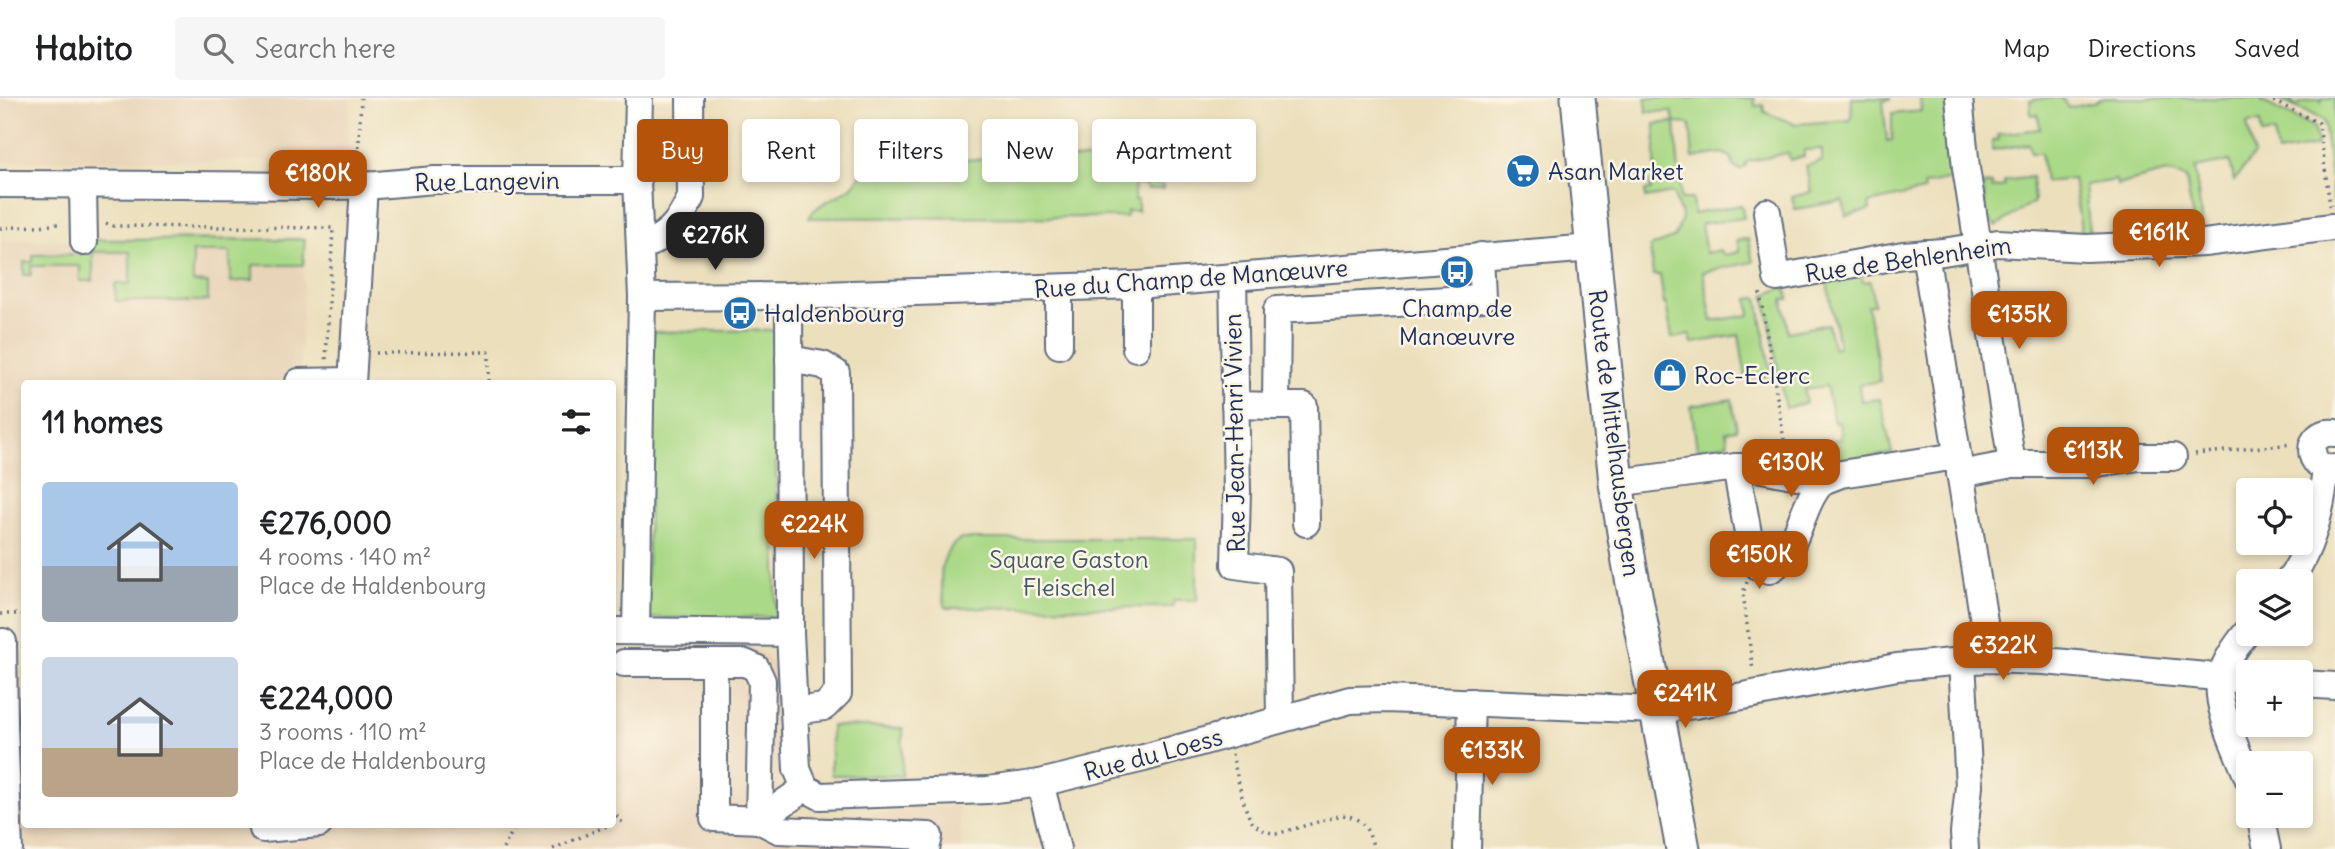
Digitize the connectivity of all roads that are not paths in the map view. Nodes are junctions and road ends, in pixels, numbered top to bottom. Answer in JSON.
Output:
{"nodes":[{"id":1,"x":639,"y":98,"type":"edge"},
{"id":2,"x":690,"y":98,"type":"edge"},
{"id":3,"x":1578,"y":98,"type":"edge"},
{"id":4,"x":1959,"y":98,"type":"edge"},
{"id":5,"x":638,"y":119,"type":"edge"},
{"id":6,"x":637,"y":180,"type":"edge"},
{"id":7,"x":637,"y":182,"type":"edge"},
{"id":8,"x":0,"y":184,"type":"edge"},
{"id":9,"x":360,"y":186,"type":"junction"},
{"id":10,"x":83,"y":187,"type":"junction"},
{"id":11,"x":1766,"y":212,"type":"dead end"},
{"id":12,"x":2332,"y":227,"type":"road end"},
{"id":13,"x":84,"y":230,"type":"road end"},
{"id":14,"x":1979,"y":246,"type":"junction"},
{"id":15,"x":640,"y":248,"type":"junction"},
{"id":16,"x":1592,"y":248,"type":"junction"},
{"id":17,"x":1925,"y":253,"type":"junction"},
{"id":18,"x":1481,"y":257,"type":"junction"},
{"id":19,"x":1233,"y":277,"type":"junction"},
{"id":20,"x":1136,"y":285,"type":"junction"},
{"id":21,"x":1059,"y":288,"type":"junction"},
{"id":22,"x":789,"y":296,"type":"junction"},
{"id":23,"x":642,"y":297,"type":"junction"},
{"id":24,"x":1059,"y":345,"type":"dead end"},
{"id":25,"x":1136,"y":348,"type":"dead end"},
{"id":26,"x":789,"y":359,"type":"junction"},
{"id":27,"x":352,"y":380,"type":"edge"},
{"id":28,"x":1235,"y":405,"type":"junction"},
{"id":29,"x":1276,"y":406,"type":"junction"},
{"id":30,"x":2325,"y":437,"type":"edge"},
{"id":31,"x":2172,"y":457,"type":"road end"},
{"id":32,"x":2012,"y":464,"type":"junction"},
{"id":33,"x":1959,"y":465,"type":"junction"},
{"id":34,"x":1736,"y":467,"type":"junction"},
{"id":35,"x":2331,"y":468,"type":"edge"},
{"id":36,"x":1823,"y":481,"type":"junction"},
{"id":37,"x":1616,"y":483,"type":"junction"},
{"id":38,"x":1306,"y":523,"type":"dead end"},
{"id":39,"x":2295,"y":569,"type":"edge"},
{"id":40,"x":624,"y":630,"type":"edge"},
{"id":41,"x":790,"y":633,"type":"junction"},
{"id":42,"x":9,"y":642,"type":"edge"},
{"id":43,"x":2237,"y":646,"type":"edge"},
{"id":44,"x":1974,"y":660,"type":"junction"},
{"id":45,"x":624,"y":663,"type":"dead end"},
{"id":46,"x":714,"y":663,"type":"junction"},
{"id":47,"x":2221,"y":678,"type":"junction"},
{"id":48,"x":2236,"y":679,"type":"edge"},
{"id":49,"x":2313,"y":685,"type":"edge"},
{"id":50,"x":2335,"y":687,"type":"edge"},
{"id":51,"x":1471,"y":702,"type":"junction"},
{"id":52,"x":1657,"y":710,"type":"junction"},
{"id":53,"x":794,"y":711,"type":"junction"},
{"id":54,"x":1280,"y":719,"type":"junction"},
{"id":55,"x":2,"y":725,"type":"edge"},
{"id":56,"x":2238,"y":751,"type":"edge"},
{"id":57,"x":1040,"y":783,"type":"junction"},
{"id":58,"x":805,"y":788,"type":"junction"},
{"id":59,"x":936,"y":792,"type":"junction"},
{"id":60,"x":759,"y":820,"type":"junction"},
{"id":61,"x":297,"y":828,"type":"edge"},
{"id":62,"x":2263,"y":828,"type":"edge"},
{"id":63,"x":263,"y":834,"type":"edge"},
{"id":64,"x":927,"y":842,"type":"edge"},
{"id":65,"x":9,"y":849,"type":"edge"},
{"id":66,"x":1057,"y":849,"type":"edge"},
{"id":67,"x":1467,"y":849,"type":"edge"},
{"id":68,"x":1683,"y":849,"type":"edge"},
{"id":69,"x":1965,"y":849,"type":"edge"},
{"id":70,"x":2267,"y":849,"type":"edge"}],
"edges":[{"from":1,"to":5,"type":"street"},
{"from":2,"to":15,"type":"street"},
{"from":3,"to":16,"type":"main road","name":"Route de Mittelhausbergen"},
{"from":4,"to":14,"type":"street"},
{"from":6,"to":9,"type":"street","name":"Rue Langevin"},
{"from":7,"to":15,"type":"street"},
{"from":8,"to":10,"type":"street","name":"Rue Langevin"},
{"from":9,"to":10,"type":"street","name":"Rue Langevin"},
{"from":9,"to":27,"type":"street"},
{"from":10,"to":13,"type":"street"},
{"from":11,"to":17,"type":"street","name":"Rue de Behlenheim"},
{"from":12,"to":14,"type":"street","name":"Rue de Behlenheim"},
{"from":14,"to":17,"type":"street","name":"Rue de Behlenheim"},
{"from":14,"to":32,"type":"street"},
{"from":15,"to":23,"type":"street"},
{"from":16,"to":18,"type":"street","name":"Rue du Champ de Manœuvre"},
{"from":16,"to":37,"type":"main road","name":"Route de Mittelhausbergen"},
{"from":17,"to":33,"type":"street"},
{"from":18,"to":19,"type":"street","name":"Rue du Champ de Manœuvre"},
{"from":18,"to":29,"type":"street"},
{"from":19,"to":20,"type":"street","name":"Rue du Champ de Manœuvre"},
{"from":19,"to":28,"type":"street","name":"Rue Jean-Henri Vivien"},
{"from":20,"to":21,"type":"street","name":"Rue du Champ de Manœuvre"},
{"from":20,"to":25,"type":"street"},
{"from":21,"to":22,"type":"street","name":"Rue du Champ de Manœuvre"},
{"from":21,"to":24,"type":"street"},
{"from":22,"to":23,"type":"street","name":"Rue du Champ de Manœuvre"},
{"from":22,"to":26,"type":"street"},
{"from":23,"to":40,"type":"street"},
{"from":26,"to":41,"type":"street"},
{"from":26,"to":53,"type":"street"},
{"from":28,"to":29,"type":"street"},
{"from":28,"to":54,"type":"street","name":"Rue Jean-Henri Vivien"},
{"from":29,"to":38,"type":"street"},
{"from":30,"to":35,"type":"street"},
{"from":31,"to":32,"type":"street"},
{"from":32,"to":33,"type":"street"},
{"from":33,"to":36,"type":"street"},
{"from":33,"to":44,"type":"street"},
{"from":34,"to":36,"type":"street"},
{"from":34,"to":36,"type":"street"},
{"from":34,"to":37,"type":"street"},
{"from":35,"to":39,"type":"street"},
{"from":37,"to":52,"type":"main road","name":"Route de Mittelhausbergen"},
{"from":40,"to":41,"type":"street"},
{"from":41,"to":53,"type":"street"},
{"from":42,"to":55,"type":"street"},
{"from":43,"to":47,"type":"street"},
{"from":44,"to":47,"type":"street","name":"Rue du Loess"},
{"from":44,"to":52,"type":"street","name":"Rue du Loess"},
{"from":44,"to":69,"type":"street"},
{"from":45,"to":46,"type":"street"},
{"from":46,"to":60,"type":"street"},
{"from":46,"to":60,"type":"street"},
{"from":47,"to":48,"type":"street","name":"Rue du Loess"},
{"from":47,"to":56,"type":"street"},
{"from":49,"to":50,"type":"street"},
{"from":51,"to":52,"type":"street","name":"Rue du Loess"},
{"from":51,"to":54,"type":"street","name":"Rue du Loess"},
{"from":51,"to":67,"type":"street"},
{"from":52,"to":68,"type":"main road","name":"Route de Mittelhausbergen"},
{"from":53,"to":58,"type":"street"},
{"from":54,"to":57,"type":"street","name":"Rue du Loess"},
{"from":55,"to":65,"type":"street"},
{"from":57,"to":59,"type":"street","name":"Rue du Loess"},
{"from":57,"to":66,"type":"street"},
{"from":58,"to":59,"type":"street","name":"Rue du Loess"},
{"from":58,"to":60,"type":"street"},
{"from":59,"to":64,"type":"street"},
{"from":60,"to":64,"type":"street"},
{"from":61,"to":63,"type":"street"},
{"from":62,"to":70,"type":"street"}]}
